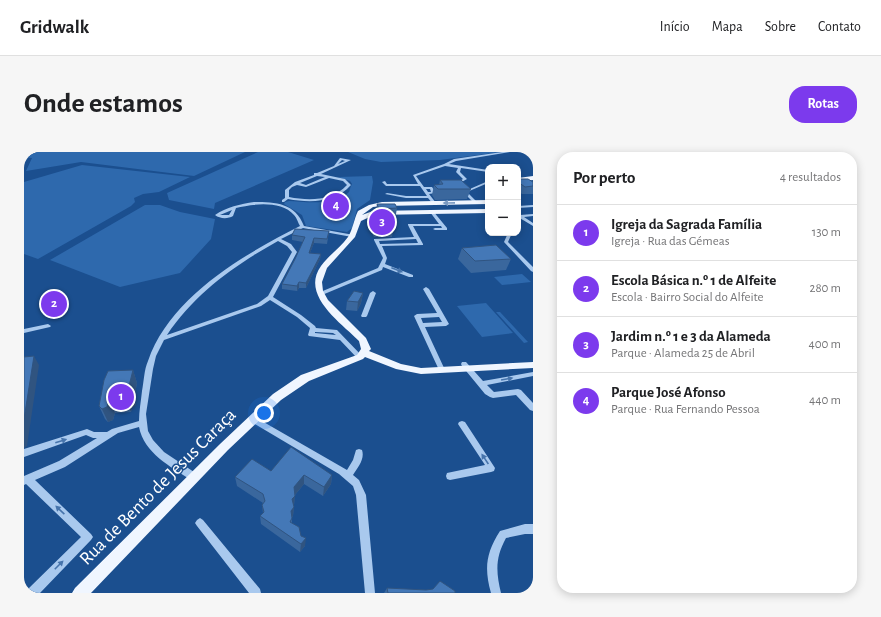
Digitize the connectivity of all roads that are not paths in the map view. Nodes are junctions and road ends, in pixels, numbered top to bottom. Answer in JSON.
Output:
{"nodes":[{"id":1,"x":508,"y":152,"type":"edge"},
{"id":2,"x":335,"y":165,"type":"dead end"},
{"id":3,"x":445,"y":165,"type":"junction"},
{"id":4,"x":460,"y":167,"type":"junction"},
{"id":5,"x":485,"y":171,"type":"edge"},
{"id":6,"x":315,"y":174,"type":"junction"},
{"id":7,"x":329,"y":177,"type":"junction"},
{"id":8,"x":533,"y":178,"type":"edge"},
{"id":9,"x":521,"y":179,"type":"edge"},
{"id":10,"x":521,"y":180,"type":"edge"},
{"id":11,"x":384,"y":182,"type":"dead end"},
{"id":12,"x":296,"y":183,"type":"junction"},
{"id":13,"x":485,"y":183,"type":"edge"},
{"id":14,"x":530,"y":183,"type":"edge"},
{"id":15,"x":419,"y":185,"type":"junction"},
{"id":16,"x":422,"y":188,"type":"junction"},
{"id":17,"x":465,"y":192,"type":"junction"},
{"id":18,"x":387,"y":194,"type":"dead end"},
{"id":19,"x":428,"y":195,"type":"junction"},
{"id":20,"x":286,"y":198,"type":"junction"},
{"id":21,"x":476,"y":202,"type":"junction"},
{"id":22,"x":485,"y":202,"type":"edge"},
{"id":23,"x":434,"y":203,"type":"junction"},
{"id":24,"x":279,"y":205,"type":"junction"},
{"id":25,"x":376,"y":205,"type":"junction"},
{"id":26,"x":533,"y":206,"type":"edge"},
{"id":27,"x":521,"y":207,"type":"edge"},
{"id":28,"x":234,"y":209,"type":"dead end"},
{"id":29,"x":485,"y":211,"type":"edge"},
{"id":30,"x":432,"y":212,"type":"junction"},
{"id":31,"x":383,"y":213,"type":"junction"},
{"id":32,"x":521,"y":215,"type":"edge"},
{"id":33,"x":533,"y":215,"type":"edge"},
{"id":34,"x":521,"y":217,"type":"edge"},
{"id":35,"x":359,"y":220,"type":"junction"},
{"id":36,"x":526,"y":220,"type":"junction"},
{"id":37,"x":533,"y":220,"type":"edge"},
{"id":38,"x":533,"y":225,"type":"edge"},
{"id":39,"x":302,"y":227,"type":"junction"},
{"id":40,"x":352,"y":236,"type":"junction"},
{"id":41,"x":509,"y":236,"type":"edge"},
{"id":42,"x":279,"y":240,"type":"junction"},
{"id":43,"x":383,"y":265,"type":"junction"},
{"id":44,"x":533,"y":270,"type":"edge"},
{"id":45,"x":411,"y":276,"type":"dead end"},
{"id":46,"x":426,"y":289,"type":"dead end"},
{"id":47,"x":372,"y":292,"type":"dead end"},
{"id":48,"x":320,"y":294,"type":"junction"},
{"id":49,"x":270,"y":297,"type":"junction"},
{"id":50,"x":440,"y":315,"type":"junction"},
{"id":51,"x":364,"y":316,"type":"dead end"},
{"id":52,"x":421,"y":325,"type":"junction"},
{"id":53,"x":48,"y":326,"type":"dead end"},
{"id":54,"x":24,"y":330,"type":"edge"},
{"id":55,"x":162,"y":339,"type":"junction"},
{"id":56,"x":363,"y":353,"type":"junction"},
{"id":57,"x":533,"y":361,"type":"edge"},
{"id":58,"x":533,"y":365,"type":"edge"},
{"id":59,"x":466,"y":366,"type":"junction"},
{"id":60,"x":441,"y":368,"type":"junction"},
{"id":61,"x":533,"y":374,"type":"edge"},
{"id":62,"x":481,"y":384,"type":"junction"},
{"id":63,"x":533,"y":408,"type":"edge"},
{"id":64,"x":252,"y":419,"type":"junction"},
{"id":65,"x":142,"y":421,"type":"junction"},
{"id":66,"x":462,"y":424,"type":"dead end"},
{"id":67,"x":108,"y":435,"type":"junction"},
{"id":68,"x":359,"y":452,"type":"dead end"},
{"id":69,"x":24,"y":453,"type":"edge"},
{"id":70,"x":348,"y":475,"type":"junction"},
{"id":71,"x":450,"y":476,"type":"dead end"},
{"id":72,"x":194,"y":477,"type":"junction"},
{"id":73,"x":26,"y":480,"type":"edge"},
{"id":74,"x":200,"y":523,"type":"dead end"},
{"id":75,"x":533,"y":529,"type":"edge"},
{"id":76,"x":495,"y":588,"type":"edge"},
{"id":77,"x":32,"y":593,"type":"edge"},
{"id":78,"x":80,"y":593,"type":"edge"},
{"id":79,"x":256,"y":593,"type":"edge"},
{"id":80,"x":370,"y":593,"type":"edge"}],
"edges":[{"from":1,"to":3,"type":"street"},
{"from":2,"to":6,"type":"street"},
{"from":3,"to":4,"type":"street"},
{"from":3,"to":15,"type":"street"},
{"from":4,"to":5,"type":"street"},
{"from":4,"to":17,"type":"street"},
{"from":6,"to":7,"type":"street"},
{"from":6,"to":12,"type":"street"},
{"from":7,"to":12,"type":"street"},
{"from":7,"to":20,"type":"street"},
{"from":8,"to":9,"type":"main road"},
{"from":10,"to":14,"type":"street"},
{"from":11,"to":15,"type":"street"},
{"from":12,"to":20,"type":"street"},
{"from":13,"to":17,"type":"street"},
{"from":15,"to":16,"type":"street"},
{"from":16,"to":19,"type":"street"},
{"from":16,"to":19,"type":"street"},
{"from":17,"to":21,"type":"street"},
{"from":18,"to":19,"type":"street"},
{"from":19,"to":23,"type":"street"},
{"from":20,"to":24,"type":"street"},
{"from":21,"to":22,"type":"main road"},
{"from":21,"to":23,"type":"main road","one_way":true},
{"from":23,"to":25,"type":"main road"},
{"from":24,"to":28,"type":"street"},
{"from":24,"to":39,"type":"street"},
{"from":25,"to":31,"type":"main road"},
{"from":25,"to":35,"type":"main road"},
{"from":26,"to":27,"type":"street"},
{"from":29,"to":30,"type":"main road"},
{"from":30,"to":31,"type":"main road"},
{"from":30,"to":43,"type":"street"},
{"from":31,"to":35,"type":"main road"},
{"from":32,"to":33,"type":"street"},
{"from":34,"to":36,"type":"street"},
{"from":35,"to":40,"type":"main road"},
{"from":36,"to":37,"type":"street"},
{"from":36,"to":38,"type":"street"},
{"from":39,"to":40,"type":"street"},
{"from":39,"to":42,"type":"street"},
{"from":40,"to":48,"type":"main road"},
{"from":41,"to":44,"type":"street"},
{"from":42,"to":49,"type":"street"},
{"from":42,"to":55,"type":"street"},
{"from":43,"to":45,"type":"street","one_way":true},
{"from":43,"to":48,"type":"street"},
{"from":46,"to":50,"type":"street"},
{"from":47,"to":51,"type":"street"},
{"from":48,"to":56,"type":"main road"},
{"from":49,"to":55,"type":"street"},
{"from":49,"to":56,"type":"street"},
{"from":50,"to":52,"type":"street"},
{"from":50,"to":52,"type":"street"},
{"from":52,"to":60,"type":"street"},
{"from":53,"to":54,"type":"street"},
{"from":55,"to":65,"type":"street"},
{"from":56,"to":60,"type":"main road"},
{"from":56,"to":64,"type":"main road","name":"Rua de Bento de Jesus Caraça"},
{"from":57,"to":59,"type":"main road"},
{"from":58,"to":59,"type":"main road"},
{"from":59,"to":60,"type":"main road"},
{"from":59,"to":62,"type":"street"},
{"from":62,"to":61,"type":"street","one_way":true},
{"from":62,"to":63,"type":"street"},
{"from":64,"to":70,"type":"street"},
{"from":64,"to":72,"type":"main road","name":"Rua de Bento de Jesus Caraça"},
{"from":65,"to":67,"type":"street"},
{"from":65,"to":72,"type":"street"},
{"from":71,"to":66,"type":"street","one_way":true},
{"from":69,"to":67,"type":"street","one_way":true},
{"from":67,"to":73,"type":"street"},
{"from":68,"to":70,"type":"street"},
{"from":70,"to":80,"type":"street"},
{"from":72,"to":78,"type":"main road","name":"Rua de Bento de Jesus Caraça"},
{"from":77,"to":73,"type":"street","one_way":true},
{"from":74,"to":79,"type":"street"},
{"from":75,"to":76,"type":"street"}]}
